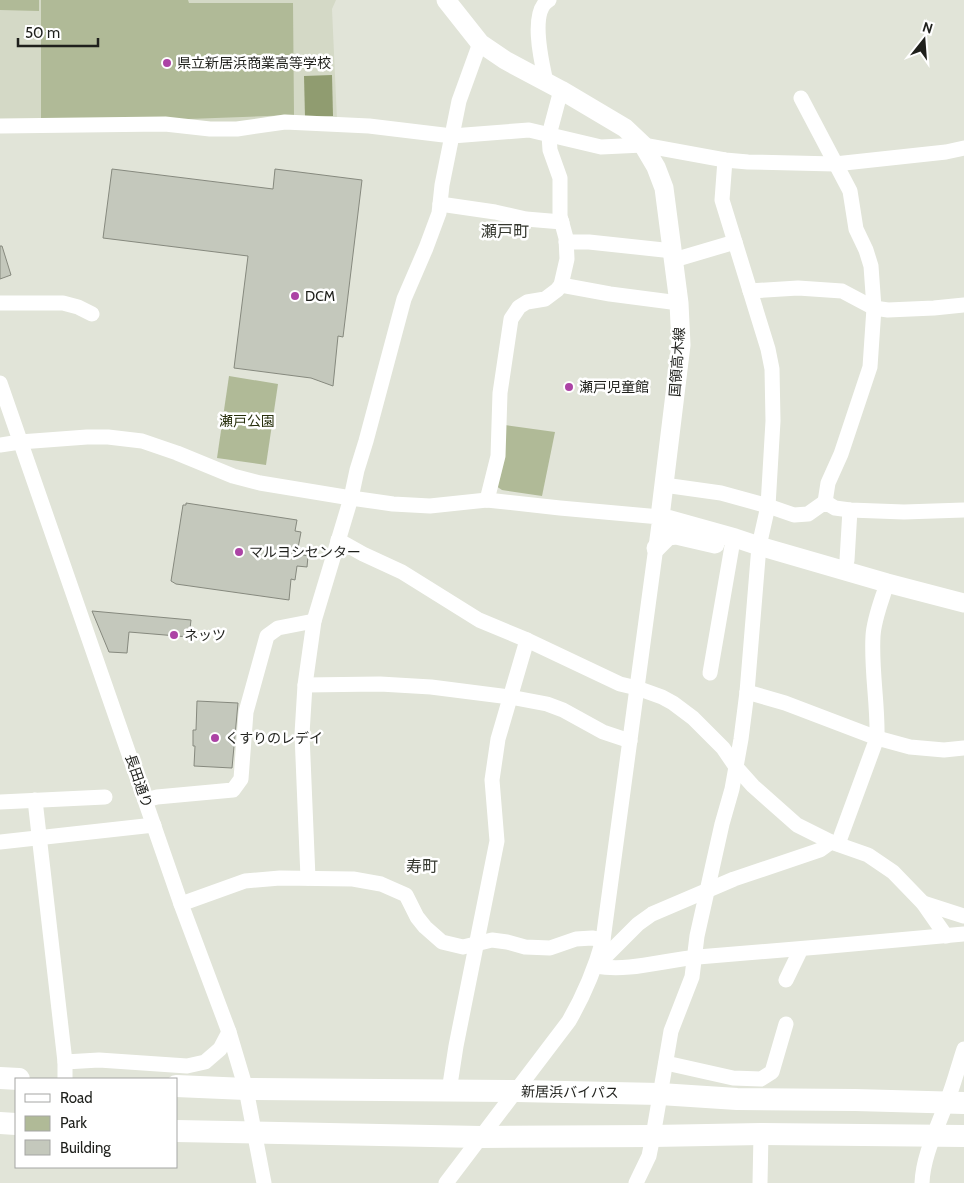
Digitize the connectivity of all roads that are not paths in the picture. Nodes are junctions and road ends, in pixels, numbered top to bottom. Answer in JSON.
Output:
{"nodes":[{"id":1,"x":446,"y":0,"type":"edge"},
{"id":2,"x":549,"y":0,"type":"edge"},
{"id":3,"x":480,"y":43,"type":"junction"},
{"id":4,"x":554,"y":86,"type":"junction"},
{"id":5,"x":800,"y":98,"type":"dead end"},
{"id":6,"x":0,"y":126,"type":"edge"},
{"id":7,"x":549,"y":135,"type":"junction"},
{"id":8,"x":452,"y":136,"type":"junction"},
{"id":9,"x":643,"y":145,"type":"junction"},
{"id":10,"x":964,"y":148,"type":"edge"},
{"id":11,"x":725,"y":160,"type":"junction"},
{"id":12,"x":835,"y":164,"type":"junction"},
{"id":13,"x":440,"y":204,"type":"junction"},
{"id":14,"x":562,"y":222,"type":"junction"},
{"id":15,"x":566,"y":242,"type":"junction"},
{"id":16,"x":735,"y":242,"type":"junction"},
{"id":17,"x":673,"y":256,"type":"junction"},
{"id":18,"x":561,"y":285,"type":"junction"},
{"id":19,"x":750,"y":290,"type":"junction"},
{"id":20,"x":0,"y":303,"type":"edge"},
{"id":21,"x":680,"y":303,"type":"junction"},
{"id":22,"x":964,"y":305,"type":"edge"},
{"id":23,"x":874,"y":308,"type":"junction"},
{"id":24,"x":92,"y":314,"type":"dead end"},
{"id":25,"x":0,"y":383,"type":"edge"},
{"id":26,"x":20,"y":442,"type":"junction"},
{"id":27,"x":0,"y":445,"type":"edge"},
{"id":28,"x":664,"y":485,"type":"junction"},
{"id":29,"x":351,"y":498,"type":"junction"},
{"id":30,"x":488,"y":500,"type":"junction"},
{"id":31,"x":826,"y":502,"type":"junction"},
{"id":32,"x":768,"y":506,"type":"junction"},
{"id":33,"x":850,"y":510,"type":"junction"},
{"id":34,"x":964,"y":510,"type":"edge"},
{"id":35,"x":660,"y":518,"type":"junction"},
{"id":36,"x":338,"y":540,"type":"junction"},
{"id":37,"x":746,"y":545,"type":"junction"},
{"id":38,"x":656,"y":548,"type":"junction"},
{"id":39,"x":844,"y":571,"type":"junction"},
{"id":40,"x":887,"y":583,"type":"junction"},
{"id":41,"x":964,"y":603,"type":"edge"},
{"id":42,"x":314,"y":621,"type":"junction"},
{"id":43,"x":527,"y":640,"type":"junction"},
{"id":44,"x":710,"y":673,"type":"dead end"},
{"id":45,"x":305,"y":685,"type":"junction"},
{"id":46,"x":638,"y":688,"type":"junction"},
{"id":47,"x":747,"y":692,"type":"junction"},
{"id":48,"x":510,"y":697,"type":"junction"},
{"id":49,"x":877,"y":738,"type":"junction"},
{"id":50,"x":630,"y":741,"type":"junction"},
{"id":51,"x":964,"y":748,"type":"edge"},
{"id":52,"x":736,"y":768,"type":"junction"},
{"id":53,"x":105,"y":797,"type":"dead end"},
{"id":54,"x":35,"y":800,"type":"junction"},
{"id":55,"x":146,"y":800,"type":"junction"},
{"id":56,"x":0,"y":802,"type":"edge"},
{"id":57,"x":154,"y":824,"type":"junction"},
{"id":58,"x":40,"y":838,"type":"junction"},
{"id":59,"x":0,"y":842,"type":"edge"},
{"id":60,"x":834,"y":843,"type":"junction"},
{"id":61,"x":308,"y":878,"type":"junction"},
{"id":62,"x":707,"y":891,"type":"junction"},
{"id":63,"x":922,"y":903,"type":"junction"},
{"id":64,"x":181,"y":904,"type":"junction"},
{"id":65,"x":964,"y":916,"type":"edge"},
{"id":66,"x":964,"y":934,"type":"edge"},
{"id":67,"x":946,"y":936,"type":"junction"},
{"id":68,"x":603,"y":940,"type":"junction"},
{"id":69,"x":476,"y":945,"type":"junction"},
{"id":70,"x":801,"y":949,"type":"junction"},
{"id":71,"x":695,"y":957,"type":"junction"},
{"id":72,"x":596,"y":966,"type":"junction"},
{"id":73,"x":786,"y":980,"type":"dead end"},
{"id":74,"x":786,"y":1024,"type":"dead end"},
{"id":75,"x":229,"y":1032,"type":"junction"},
{"id":76,"x":963,"y":1054,"type":"edge"},
{"id":77,"x":65,"y":1062,"type":"junction"},
{"id":78,"x":666,"y":1063,"type":"junction"},
{"id":79,"x":0,"y":1078,"type":"edge"},
{"id":80,"x":65,"y":1078,"type":"edge"},
{"id":81,"x":15,"y":1079,"type":"edge"},
{"id":82,"x":178,"y":1086,"type":"edge"},
{"id":83,"x":246,"y":1089,"type":"junction"},
{"id":84,"x":449,"y":1091,"type":"junction"},
{"id":85,"x":517,"y":1091,"type":"junction"},
{"id":86,"x":660,"y":1094,"type":"junction"},
{"id":87,"x":956,"y":1103,"type":"edge"},
{"id":88,"x":0,"y":1123,"type":"edge"},
{"id":89,"x":15,"y":1124,"type":"edge"},
{"id":90,"x":178,"y":1131,"type":"edge"},
{"id":91,"x":255,"y":1133,"type":"junction"},
{"id":92,"x":761,"y":1134,"type":"junction"},
{"id":93,"x":654,"y":1136,"type":"junction"},
{"id":94,"x":934,"y":1136,"type":"junction"},
{"id":95,"x":964,"y":1136,"type":"edge"},
{"id":96,"x":481,"y":1137,"type":"junction"},
{"id":97,"x":264,"y":1183,"type":"edge"},
{"id":98,"x":446,"y":1183,"type":"edge"},
{"id":99,"x":636,"y":1183,"type":"edge"},
{"id":100,"x":760,"y":1183,"type":"edge"},
{"id":101,"x":922,"y":1183,"type":"edge"}],
"edges":[{"from":1,"to":3,"type":"main road","name":"国領高木線"},
{"from":2,"to":4,"type":"street"},
{"from":3,"to":4,"type":"main road","name":"国領高木線"},
{"from":3,"to":8,"type":"street"},
{"from":4,"to":7,"type":"street"},
{"from":4,"to":9,"type":"main road","name":"国領高木線"},
{"from":5,"to":12,"type":"street"},
{"from":6,"to":8,"type":"street"},
{"from":7,"to":8,"type":"street"},
{"from":7,"to":9,"type":"street"},
{"from":7,"to":14,"type":"street"},
{"from":8,"to":13,"type":"street"},
{"from":9,"to":11,"type":"street"},
{"from":9,"to":17,"type":"main road","name":"国領高木線"},
{"from":10,"to":12,"type":"street"},
{"from":11,"to":12,"type":"street"},
{"from":11,"to":16,"type":"street"},
{"from":12,"to":23,"type":"street"},
{"from":13,"to":14,"type":"street"},
{"from":13,"to":29,"type":"street"},
{"from":14,"to":15,"type":"street"},
{"from":15,"to":17,"type":"street"},
{"from":15,"to":18,"type":"street"},
{"from":16,"to":17,"type":"street"},
{"from":16,"to":19,"type":"street"},
{"from":17,"to":21,"type":"main road","name":"国領高木線"},
{"from":18,"to":21,"type":"street"},
{"from":18,"to":30,"type":"street"},
{"from":19,"to":23,"type":"street"},
{"from":19,"to":32,"type":"street"},
{"from":20,"to":24,"type":"street"},
{"from":21,"to":28,"type":"main road","name":"国領高木線"},
{"from":22,"to":23,"type":"street"},
{"from":23,"to":31,"type":"street"},
{"from":25,"to":26,"type":"street","name":"長田通り"},
{"from":26,"to":27,"type":"street"},
{"from":26,"to":29,"type":"street"},
{"from":26,"to":55,"type":"street","name":"長田通り"},
{"from":28,"to":32,"type":"street"},
{"from":28,"to":35,"type":"main road","name":"国領高木線"},
{"from":29,"to":30,"type":"street"},
{"from":29,"to":36,"type":"street"},
{"from":30,"to":35,"type":"street"},
{"from":31,"to":32,"type":"street"},
{"from":31,"to":33,"type":"street"},
{"from":32,"to":37,"type":"street"},
{"from":33,"to":34,"type":"street"},
{"from":33,"to":39,"type":"street"},
{"from":35,"to":37,"type":"main road"},
{"from":35,"to":38,"type":"street"},
{"from":36,"to":42,"type":"street"},
{"from":36,"to":43,"type":"street"},
{"from":37,"to":38,"type":"main road"},
{"from":37,"to":39,"type":"main road"},
{"from":37,"to":44,"type":"street"},
{"from":37,"to":47,"type":"street"},
{"from":38,"to":46,"type":"street"},
{"from":39,"to":40,"type":"main road"},
{"from":40,"to":41,"type":"main road"},
{"from":40,"to":49,"type":"street"},
{"from":42,"to":45,"type":"street"},
{"from":42,"to":55,"type":"street"},
{"from":43,"to":46,"type":"street"},
{"from":43,"to":48,"type":"street"},
{"from":45,"to":48,"type":"street"},
{"from":45,"to":61,"type":"street"},
{"from":46,"to":50,"type":"street"},
{"from":46,"to":52,"type":"street"},
{"from":47,"to":49,"type":"street"},
{"from":47,"to":52,"type":"street"},
{"from":48,"to":50,"type":"street"},
{"from":48,"to":69,"type":"street"},
{"from":49,"to":51,"type":"street"},
{"from":49,"to":60,"type":"street"},
{"from":50,"to":68,"type":"street"},
{"from":52,"to":60,"type":"street"},
{"from":52,"to":62,"type":"street"},
{"from":53,"to":54,"type":"street"},
{"from":54,"to":56,"type":"street"},
{"from":54,"to":58,"type":"street"},
{"from":55,"to":57,"type":"street","name":"長田通り"},
{"from":57,"to":58,"type":"street"},
{"from":57,"to":64,"type":"street","name":"長田通り"},
{"from":58,"to":59,"type":"street"},
{"from":58,"to":77,"type":"street"},
{"from":60,"to":62,"type":"street"},
{"from":60,"to":63,"type":"street"},
{"from":61,"to":64,"type":"street"},
{"from":61,"to":69,"type":"street"},
{"from":62,"to":71,"type":"street"},
{"from":62,"to":72,"type":"street"},
{"from":63,"to":65,"type":"street"},
{"from":63,"to":67,"type":"street"},
{"from":64,"to":75,"type":"street","name":"長田通り"},
{"from":66,"to":67,"type":"street"},
{"from":67,"to":70,"type":"street"},
{"from":68,"to":69,"type":"street"},
{"from":68,"to":72,"type":"street"},
{"from":69,"to":84,"type":"street"},
{"from":70,"to":71,"type":"street"},
{"from":70,"to":73,"type":"street"},
{"from":71,"to":72,"type":"street"},
{"from":71,"to":78,"type":"street"},
{"from":72,"to":85,"type":"street"},
{"from":74,"to":78,"type":"street"},
{"from":75,"to":77,"type":"street"},
{"from":75,"to":83,"type":"street","name":"長田通り"},
{"from":76,"to":87,"type":"street"},
{"from":77,"to":80,"type":"street"},
{"from":78,"to":86,"type":"street"},
{"from":79,"to":81,"type":"highway"},
{"from":82,"to":83,"type":"highway","name":"新居浜バイパス"},
{"from":83,"to":84,"type":"highway","name":"新居浜バイパス"},
{"from":83,"to":91,"type":"street","name":"長田通り"},
{"from":84,"to":85,"type":"highway","name":"新居浜バイパス"},
{"from":85,"to":86,"type":"highway","name":"新居浜バイパス"},
{"from":85,"to":96,"type":"street"},
{"from":86,"to":87,"type":"highway","name":"新居浜バイパス"},
{"from":86,"to":93,"type":"street"},
{"from":87,"to":94,"type":"street"},
{"from":88,"to":89,"type":"highway"},
{"from":90,"to":91,"type":"highway"},
{"from":91,"to":96,"type":"highway"},
{"from":91,"to":97,"type":"street","name":"長田通り"},
{"from":92,"to":93,"type":"highway"},
{"from":92,"to":94,"type":"highway"},
{"from":92,"to":100,"type":"street"},
{"from":93,"to":96,"type":"highway"},
{"from":93,"to":99,"type":"street"},
{"from":94,"to":95,"type":"highway"},
{"from":94,"to":101,"type":"street"},
{"from":96,"to":98,"type":"street"}]}
